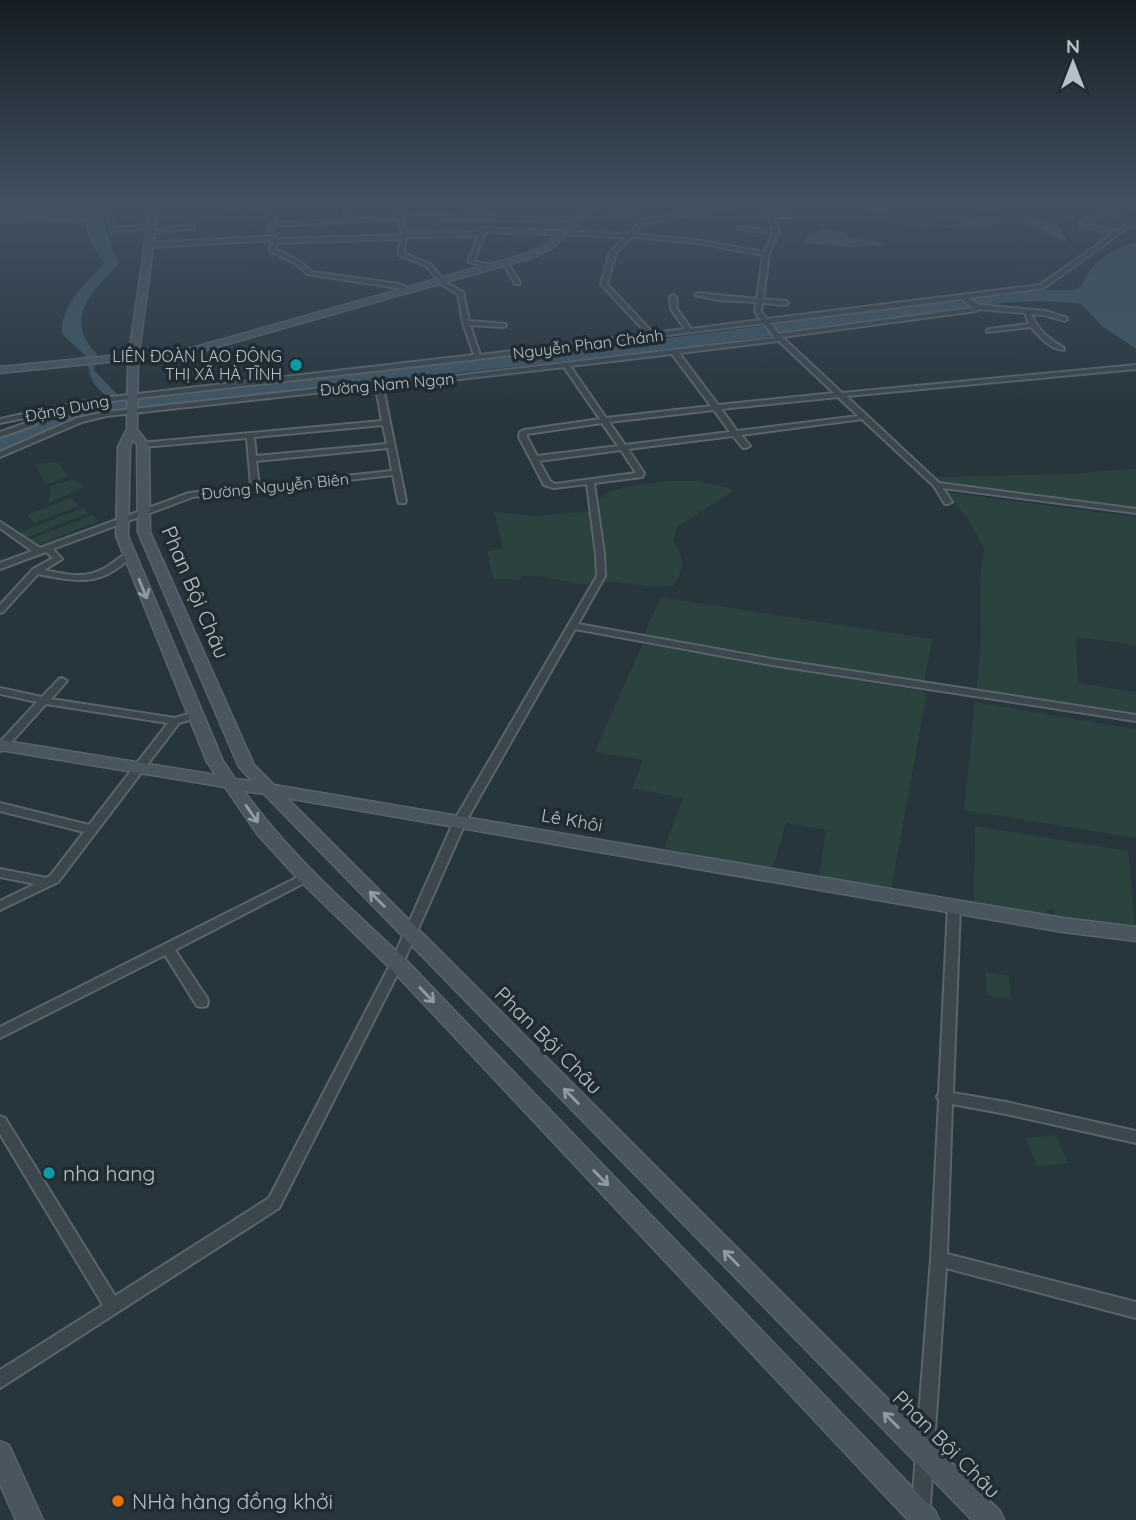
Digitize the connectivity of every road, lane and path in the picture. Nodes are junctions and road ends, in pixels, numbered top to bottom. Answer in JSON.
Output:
{"nodes":[{"id":1,"x":144,"y":273,"type":"edge"},
{"id":2,"x":316,"y":273,"type":"edge"},
{"id":3,"x":435,"y":273,"type":"edge"},
{"id":4,"x":472,"y":273,"type":"edge"},
{"id":5,"x":511,"y":273,"type":"edge"},
{"id":6,"x":607,"y":273,"type":"edge"},
{"id":7,"x":764,"y":273,"type":"edge"},
{"id":8,"x":1060,"y":273,"type":"edge"},
{"id":9,"x":442,"y":282,"type":"junction"},
{"id":10,"x":517,"y":283,"type":"dead end"},
{"id":11,"x":409,"y":290,"type":"junction"},
{"id":12,"x":698,"y":295,"type":"dead end"},
{"id":13,"x":673,"y":297,"type":"dead end"},
{"id":14,"x":964,"y":299,"type":"junction"},
{"id":15,"x":761,"y":300,"type":"junction"},
{"id":16,"x":785,"y":303,"type":"dead end"},
{"id":17,"x":976,"y":307,"type":"junction"},
{"id":18,"x":1028,"y":313,"type":"junction"},
{"id":19,"x":1065,"y":319,"type":"dead end"},
{"id":20,"x":466,"y":323,"type":"junction"},
{"id":21,"x":765,"y":323,"type":"junction"},
{"id":22,"x":504,"y":325,"type":"dead end"},
{"id":23,"x":1033,"y":325,"type":"junction"},
{"id":24,"x":689,"y":331,"type":"junction"},
{"id":25,"x":989,"y":331,"type":"dead end"},
{"id":26,"x":652,"y":336,"type":"junction"},
{"id":27,"x":778,"y":337,"type":"junction"},
{"id":28,"x":1062,"y":349,"type":"dead end"},
{"id":29,"x":675,"y":353,"type":"junction"},
{"id":30,"x":478,"y":357,"type":"junction"},
{"id":31,"x":133,"y":359,"type":"junction"},
{"id":32,"x":566,"y":365,"type":"junction"},
{"id":33,"x":1136,"y":367,"type":"edge"},
{"id":34,"x":0,"y":370,"type":"edge"},
{"id":35,"x":379,"y":386,"type":"junction"},
{"id":36,"x":840,"y":393,"type":"junction"},
{"id":37,"x":134,"y":396,"type":"junction"},
{"id":38,"x":713,"y":408,"type":"junction"},
{"id":39,"x":33,"y":414,"type":"junction"},
{"id":40,"x":865,"y":417,"type":"junction"},
{"id":41,"x":0,"y":421,"type":"edge"},
{"id":42,"x":605,"y":422,"type":"junction"},
{"id":43,"x":385,"y":423,"type":"junction"},
{"id":44,"x":136,"y":428,"type":"junction"},
{"id":45,"x":734,"y":433,"type":"junction"},
{"id":46,"x":0,"y":435,"type":"edge"},
{"id":47,"x":250,"y":435,"type":"junction"},
{"id":48,"x":389,"y":446,"type":"junction"},
{"id":49,"x":746,"y":446,"type":"dead end"},
{"id":50,"x":623,"y":447,"type":"junction"},
{"id":51,"x":0,"y":455,"type":"edge"},
{"id":52,"x":251,"y":459,"type":"junction"},
{"id":53,"x":534,"y":459,"type":"junction"},
{"id":54,"x":394,"y":473,"type":"junction"},
{"id":55,"x":590,"y":482,"type":"junction"},
{"id":56,"x":937,"y":485,"type":"junction"},
{"id":57,"x":255,"y":488,"type":"junction"},
{"id":58,"x":402,"y":501,"type":"dead end"},
{"id":59,"x":948,"y":502,"type":"dead end"},
{"id":60,"x":144,"y":511,"type":"junction"},
{"id":61,"x":1136,"y":511,"type":"edge"},
{"id":62,"x":122,"y":520,"type":"junction"},
{"id":63,"x":0,"y":524,"type":"edge"},
{"id":64,"x":43,"y":550,"type":"junction"},
{"id":65,"x":130,"y":555,"type":"junction"},
{"id":66,"x":0,"y":566,"type":"edge"},
{"id":67,"x":36,"y":571,"type":"junction"},
{"id":68,"x":0,"y":610,"type":"edge"},
{"id":69,"x":572,"y":626,"type":"junction"},
{"id":70,"x":62,"y":681,"type":"dead end"},
{"id":71,"x":0,"y":691,"type":"edge"},
{"id":72,"x":45,"y":701,"type":"junction"},
{"id":73,"x":195,"y":715,"type":"junction"},
{"id":74,"x":1136,"y":718,"type":"edge"},
{"id":75,"x":175,"y":721,"type":"junction"},
{"id":76,"x":1,"y":746,"type":"edge"},
{"id":77,"x":137,"y":768,"type":"junction"},
{"id":78,"x":232,"y":785,"type":"junction"},
{"id":79,"x":271,"y":792,"type":"junction"},
{"id":80,"x":0,"y":807,"type":"edge"},
{"id":81,"x":460,"y":821,"type":"junction"},
{"id":82,"x":92,"y":830,"type":"junction"},
{"id":83,"x":0,"y":873,"type":"edge"},
{"id":84,"x":306,"y":877,"type":"junction"},
{"id":85,"x":48,"y":883,"type":"junction"},
{"id":86,"x":0,"y":906,"type":"edge"},
{"id":87,"x":954,"y":906,"type":"junction"},
{"id":88,"x":410,"y":932,"type":"junction"},
{"id":89,"x":1136,"y":934,"type":"edge"},
{"id":90,"x":167,"y":947,"type":"junction"},
{"id":91,"x":397,"y":963,"type":"junction"},
{"id":92,"x":202,"y":1002,"type":"dead end"},
{"id":93,"x":0,"y":1033,"type":"edge"},
{"id":94,"x":944,"y":1097,"type":"junction"},
{"id":95,"x":0,"y":1122,"type":"edge"},
{"id":96,"x":1136,"y":1137,"type":"edge"},
{"id":97,"x":939,"y":1259,"type":"junction"},
{"id":98,"x":113,"y":1307,"type":"junction"},
{"id":99,"x":1136,"y":1310,"type":"edge"},
{"id":100,"x":0,"y":1381,"type":"edge"},
{"id":101,"x":0,"y":1454,"type":"edge"},
{"id":102,"x":926,"y":1455,"type":"junction"},
{"id":103,"x":922,"y":1518,"type":"edge"},
{"id":104,"x":30,"y":1520,"type":"edge"},
{"id":105,"x":991,"y":1520,"type":"edge"}],
"edges":[{"from":1,"to":31,"type":"street"},
{"from":2,"to":11,"type":"street"},
{"from":3,"to":9,"type":"street"},
{"from":4,"to":9,"type":"street"},
{"from":5,"to":10,"type":"street"},
{"from":6,"to":26,"type":"street"},
{"from":7,"to":15,"type":"street"},
{"from":8,"to":14,"type":"street","name":"Nguyễn Phan Chánh"},
{"from":9,"to":11,"type":"street"},
{"from":9,"to":20,"type":"street"},
{"from":11,"to":31,"type":"street"},
{"from":12,"to":15,"type":"street"},
{"from":13,"to":24,"type":"street"},
{"from":14,"to":17,"type":"street"},
{"from":14,"to":21,"type":"street","name":"Nguyễn Phan Chánh"},
{"from":15,"to":16,"type":"street"},
{"from":15,"to":21,"type":"street"},
{"from":17,"to":18,"type":"street"},
{"from":17,"to":27,"type":"street","name":"Đường Nam Ngạn"},
{"from":18,"to":19,"type":"street"},
{"from":18,"to":23,"type":"street"},
{"from":20,"to":22,"type":"street"},
{"from":20,"to":30,"type":"street"},
{"from":21,"to":24,"type":"street","name":"Nguyễn Phan Chánh"},
{"from":21,"to":27,"type":"street"},
{"from":23,"to":25,"type":"street"},
{"from":23,"to":28,"type":"street"},
{"from":24,"to":26,"type":"street","name":"Nguyễn Phan Chánh"},
{"from":26,"to":30,"type":"street","name":"Nguyễn Phan Chánh"},
{"from":27,"to":29,"type":"street","name":"Đường Nam Ngạn"},
{"from":27,"to":36,"type":"street"},
{"from":29,"to":32,"type":"street","name":"Đường Nam Ngạn"},
{"from":29,"to":38,"type":"street"},
{"from":30,"to":37,"type":"street","name":"Nguyễn Phan Chánh"},
{"from":31,"to":34,"type":"street"},
{"from":31,"to":37,"type":"street"},
{"from":32,"to":35,"type":"street","name":"Đường Nam Ngạn"},
{"from":32,"to":42,"type":"street"},
{"from":33,"to":36,"type":"street"},
{"from":35,"to":43,"type":"street"},
{"from":35,"to":44,"type":"street","name":"Đường Nam Ngạn"},
{"from":36,"to":38,"type":"street"},
{"from":36,"to":40,"type":"street"},
{"from":37,"to":39,"type":"street","name":"Đặng Dung"},
{"from":37,"to":44,"type":"street"},
{"from":38,"to":42,"type":"street"},
{"from":38,"to":45,"type":"street"},
{"from":39,"to":41,"type":"street","name":"Đặng Dung"},
{"from":39,"to":46,"type":"street"},
{"from":40,"to":45,"type":"street"},
{"from":40,"to":56,"type":"street"},
{"from":42,"to":50,"type":"street"},
{"from":42,"to":53,"type":"street"},
{"from":43,"to":47,"type":"street"},
{"from":43,"to":48,"type":"street"},
{"from":44,"to":47,"type":"street"},
{"from":44,"to":51,"type":"street","name":"Đường Nam Ngạn"},
{"from":44,"to":60,"type":"street","name":"Phan Bội Châu"},
{"from":44,"to":62,"type":"street"},
{"from":45,"to":49,"type":"street"},
{"from":45,"to":50,"type":"street"},
{"from":47,"to":52,"type":"street"},
{"from":48,"to":52,"type":"street"},
{"from":48,"to":54,"type":"street"},
{"from":50,"to":53,"type":"street"},
{"from":50,"to":55,"type":"street"},
{"from":52,"to":57,"type":"street"},
{"from":53,"to":55,"type":"street"},
{"from":54,"to":57,"type":"street","name":"Đường Nguyễn Biên"},
{"from":54,"to":58,"type":"street"},
{"from":55,"to":69,"type":"street"},
{"from":56,"to":59,"type":"street"},
{"from":56,"to":61,"type":"street"},
{"from":57,"to":60,"type":"street","name":"Đường Nguyễn Biên"},
{"from":60,"to":62,"type":"street","name":"Đường Nguyễn Biên"},
{"from":60,"to":79,"type":"street","name":"Phan Bội Châu"},
{"from":62,"to":64,"type":"street","name":"Đường Nguyễn Biên"},
{"from":62,"to":65,"type":"street"},
{"from":63,"to":64,"type":"street"},
{"from":64,"to":66,"type":"street","name":"Đường Nguyễn Biên"},
{"from":64,"to":67,"type":"street"},
{"from":65,"to":67,"type":"street"},
{"from":65,"to":73,"type":"street","one_way":true},
{"from":67,"to":68,"type":"street"},
{"from":69,"to":74,"type":"street"},
{"from":69,"to":81,"type":"street"},
{"from":70,"to":72,"type":"street"},
{"from":71,"to":72,"type":"street"},
{"from":72,"to":75,"type":"street"},
{"from":72,"to":76,"type":"street"},
{"from":73,"to":75,"type":"street"},
{"from":73,"to":78,"type":"street"},
{"from":75,"to":77,"type":"street"},
{"from":76,"to":77,"type":"street","name":"Lê Khôi"},
{"from":77,"to":78,"type":"street","name":"Lê Khôi"},
{"from":77,"to":82,"type":"street"},
{"from":78,"to":79,"type":"street","name":"Lê Khôi"},
{"from":78,"to":84,"type":"street","one_way":true},
{"from":79,"to":81,"type":"street","name":"Lê Khôi"},
{"from":88,"to":79,"type":"street","name":"Phan Bội Châu","one_way":true},
{"from":80,"to":82,"type":"street"},
{"from":81,"to":87,"type":"street","name":"Lê Khôi"},
{"from":81,"to":88,"type":"street"},
{"from":82,"to":85,"type":"street"},
{"from":83,"to":85,"type":"street"},
{"from":84,"to":90,"type":"street"},
{"from":84,"to":91,"type":"street"},
{"from":85,"to":86,"type":"street"},
{"from":87,"to":89,"type":"street","name":"Lê Khôi"},
{"from":87,"to":94,"type":"street"},
{"from":88,"to":91,"type":"street"},
{"from":102,"to":88,"type":"street","name":"Phan Bội Châu","one_way":true},
{"from":90,"to":92,"type":"street"},
{"from":90,"to":93,"type":"street"},
{"from":91,"to":98,"type":"street"},
{"from":91,"to":103,"type":"street","one_way":true},
{"from":94,"to":96,"type":"street"},
{"from":94,"to":97,"type":"street"},
{"from":95,"to":98,"type":"street"},
{"from":97,"to":99,"type":"street"},
{"from":97,"to":102,"type":"street"},
{"from":98,"to":100,"type":"street"},
{"from":101,"to":104,"type":"street"},
{"from":102,"to":103,"type":"street"},
{"from":102,"to":105,"type":"street","name":"Phan Bội Châu"}]}
